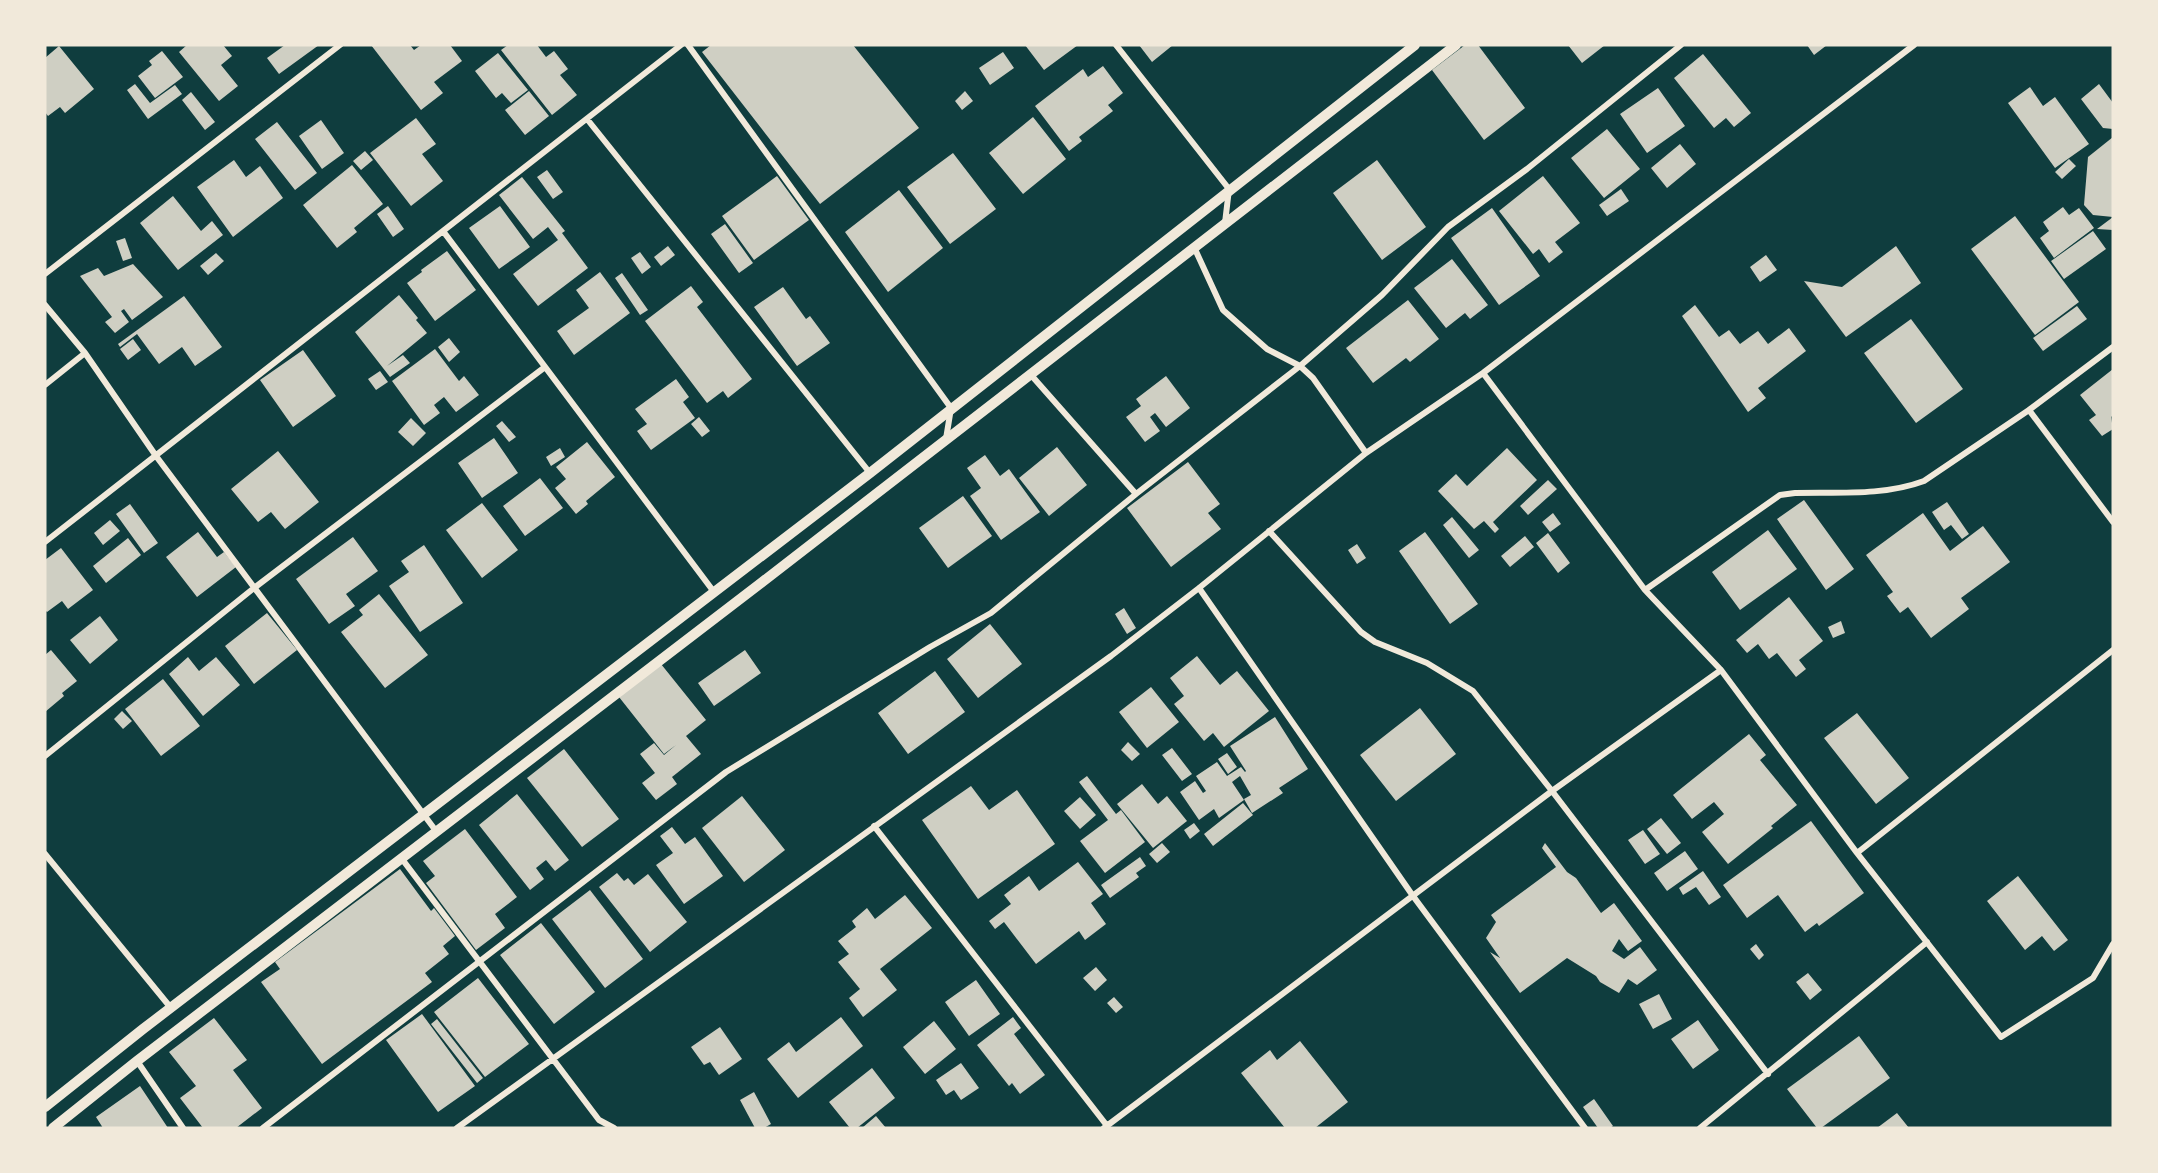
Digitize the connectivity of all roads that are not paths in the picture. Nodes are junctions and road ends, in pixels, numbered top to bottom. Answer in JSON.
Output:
{"nodes":[{"id":1,"x":340,"y":45,"type":"edge"},
{"id":2,"x":681,"y":45,"type":"edge"},
{"id":3,"x":687,"y":45,"type":"edge"},
{"id":4,"x":1116,"y":45,"type":"edge"},
{"id":5,"x":1415,"y":45,"type":"edge"},
{"id":6,"x":1456,"y":45,"type":"edge"},
{"id":7,"x":1681,"y":45,"type":"edge"},
{"id":8,"x":1914,"y":45,"type":"edge"},
{"id":9,"x":587,"y":119,"type":"junction"},
{"id":10,"x":1229,"y":189,"type":"junction"},
{"id":11,"x":1225,"y":224,"type":"junction"},
{"id":12,"x":442,"y":231,"type":"junction"},
{"id":13,"x":1194,"y":247,"type":"junction"},
{"id":14,"x":45,"y":274,"type":"edge"},
{"id":15,"x":45,"y":305,"type":"edge"},
{"id":16,"x":2113,"y":347,"type":"edge"},
{"id":17,"x":85,"y":353,"type":"junction"},
{"id":18,"x":1300,"y":366,"type":"junction"},
{"id":19,"x":544,"y":367,"type":"junction"},
{"id":20,"x":1483,"y":373,"type":"junction"},
{"id":21,"x":1031,"y":375,"type":"junction"},
{"id":22,"x":45,"y":385,"type":"edge"},
{"id":23,"x":951,"y":408,"type":"junction"},
{"id":24,"x":2029,"y":411,"type":"junction"},
{"id":25,"x":945,"y":442,"type":"junction"},
{"id":26,"x":1366,"y":453,"type":"junction"},
{"id":27,"x":156,"y":456,"type":"junction"},
{"id":28,"x":870,"y":473,"type":"junction"},
{"id":29,"x":1136,"y":494,"type":"junction"},
{"id":30,"x":2113,"y":522,"type":"edge"},
{"id":31,"x":1269,"y":531,"type":"junction"},
{"id":32,"x":45,"y":542,"type":"edge"},
{"id":33,"x":254,"y":588,"type":"junction"},
{"id":34,"x":1199,"y":588,"type":"junction"},
{"id":35,"x":1645,"y":590,"type":"junction"},
{"id":36,"x":714,"y":592,"type":"junction"},
{"id":37,"x":2113,"y":650,"type":"edge"},
{"id":38,"x":1721,"y":670,"type":"junction"},
{"id":39,"x":45,"y":756,"type":"edge"},
{"id":40,"x":1552,"y":791,"type":"junction"},
{"id":41,"x":423,"y":814,"type":"junction"},
{"id":42,"x":874,"y":826,"type":"junction"},
{"id":43,"x":436,"y":831,"type":"junction"},
{"id":44,"x":1857,"y":853,"type":"junction"},
{"id":45,"x":45,"y":854,"type":"edge"},
{"id":46,"x":402,"y":859,"type":"junction"},
{"id":47,"x":1413,"y":896,"type":"junction"},
{"id":48,"x":1926,"y":942,"type":"junction"},
{"id":49,"x":2113,"y":945,"type":"edge"},
{"id":50,"x":479,"y":961,"type":"junction"},
{"id":51,"x":171,"y":1008,"type":"junction"},
{"id":52,"x":553,"y":1059,"type":"junction"},
{"id":53,"x":137,"y":1061,"type":"junction"},
{"id":54,"x":1768,"y":1074,"type":"junction"},
{"id":55,"x":45,"y":1107,"type":"edge"},
{"id":56,"x":1106,"y":1127,"type":"edge"},
{"id":57,"x":53,"y":1128,"type":"edge"},
{"id":58,"x":183,"y":1128,"type":"edge"},
{"id":59,"x":263,"y":1128,"type":"edge"},
{"id":60,"x":457,"y":1128,"type":"edge"},
{"id":61,"x":614,"y":1128,"type":"edge"},
{"id":62,"x":1585,"y":1128,"type":"edge"},
{"id":63,"x":1700,"y":1128,"type":"edge"}],
"edges":[{"from":1,"to":14,"type":"street"},
{"from":2,"to":9,"type":"street"},
{"from":3,"to":23,"type":"street"},
{"from":4,"to":10,"type":"street"},
{"from":5,"to":10,"type":"street"},
{"from":6,"to":11,"type":"street"},
{"from":7,"to":18,"type":"street"},
{"from":8,"to":20,"type":"street"},
{"from":9,"to":12,"type":"street"},
{"from":9,"to":28,"type":"street"},
{"from":10,"to":11,"type":"street"},
{"from":10,"to":23,"type":"street"},
{"from":11,"to":13,"type":"street"},
{"from":12,"to":19,"type":"street"},
{"from":12,"to":27,"type":"street"},
{"from":13,"to":18,"type":"street"},
{"from":13,"to":21,"type":"street"},
{"from":15,"to":17,"type":"street"},
{"from":16,"to":24,"type":"street"},
{"from":17,"to":22,"type":"street"},
{"from":17,"to":27,"type":"street"},
{"from":18,"to":26,"type":"street"},
{"from":18,"to":29,"type":"street"},
{"from":19,"to":33,"type":"street"},
{"from":19,"to":36,"type":"street"},
{"from":20,"to":26,"type":"street"},
{"from":20,"to":35,"type":"street"},
{"from":21,"to":25,"type":"street"},
{"from":21,"to":29,"type":"street"},
{"from":23,"to":25,"type":"street"},
{"from":23,"to":28,"type":"street"},
{"from":24,"to":30,"type":"street"},
{"from":24,"to":35,"type":"street"},
{"from":25,"to":43,"type":"street"},
{"from":26,"to":31,"type":"street"},
{"from":27,"to":32,"type":"street"},
{"from":27,"to":33,"type":"street"},
{"from":28,"to":36,"type":"street"},
{"from":29,"to":50,"type":"street"},
{"from":31,"to":34,"type":"street"},
{"from":31,"to":40,"type":"street"},
{"from":33,"to":39,"type":"street"},
{"from":33,"to":41,"type":"street"},
{"from":34,"to":42,"type":"street"},
{"from":34,"to":47,"type":"street"},
{"from":35,"to":38,"type":"street"},
{"from":36,"to":41,"type":"street"},
{"from":37,"to":44,"type":"street"},
{"from":38,"to":40,"type":"street"},
{"from":38,"to":44,"type":"street"},
{"from":40,"to":47,"type":"street"},
{"from":40,"to":54,"type":"street"},
{"from":41,"to":43,"type":"street"},
{"from":41,"to":51,"type":"street"},
{"from":42,"to":52,"type":"street"},
{"from":42,"to":56,"type":"street"},
{"from":43,"to":46,"type":"street"},
{"from":44,"to":48,"type":"street"},
{"from":45,"to":51,"type":"street"},
{"from":46,"to":50,"type":"street"},
{"from":46,"to":53,"type":"street"},
{"from":47,"to":56,"type":"street"},
{"from":47,"to":62,"type":"street"},
{"from":48,"to":49,"type":"street"},
{"from":48,"to":54,"type":"street"},
{"from":50,"to":52,"type":"street"},
{"from":50,"to":59,"type":"street"},
{"from":51,"to":55,"type":"street"},
{"from":52,"to":60,"type":"street"},
{"from":52,"to":61,"type":"street"},
{"from":53,"to":57,"type":"street"},
{"from":53,"to":58,"type":"street"},
{"from":54,"to":63,"type":"street"}]}
